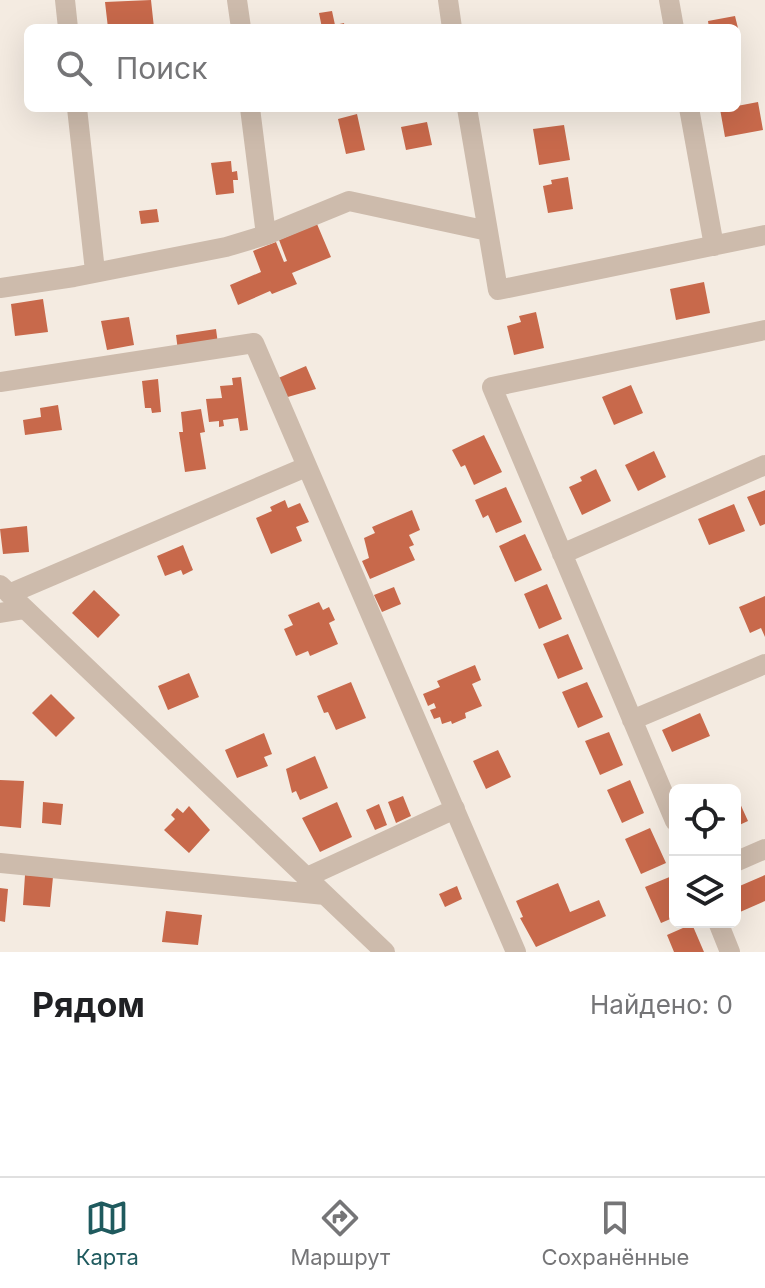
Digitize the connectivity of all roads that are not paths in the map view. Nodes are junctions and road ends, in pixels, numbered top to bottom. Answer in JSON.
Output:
{"nodes":[{"id":1,"x":65,"y":0,"type":"edge"},
{"id":2,"x":237,"y":0,"type":"edge"},
{"id":3,"x":448,"y":0,"type":"edge"},
{"id":4,"x":669,"y":0,"type":"edge"},
{"id":5,"x":68,"y":24,"type":"edge"},
{"id":6,"x":240,"y":24,"type":"edge"},
{"id":7,"x":451,"y":24,"type":"edge"},
{"id":8,"x":673,"y":24,"type":"edge"},
{"id":9,"x":77,"y":112,"type":"edge"},
{"id":10,"x":251,"y":112,"type":"edge"},
{"id":11,"x":468,"y":112,"type":"edge"},
{"id":12,"x":690,"y":112,"type":"edge"},
{"id":13,"x":488,"y":231,"type":"junction"},
{"id":14,"x":266,"y":235,"type":"junction"},
{"id":15,"x":765,"y":235,"type":"edge"},
{"id":16,"x":714,"y":246,"type":"junction"},
{"id":17,"x":95,"y":271,"type":"junction"},
{"id":18,"x":0,"y":288,"type":"edge"},
{"id":19,"x":765,"y":330,"type":"edge"},
{"id":20,"x":0,"y":382,"type":"edge"},
{"id":21,"x":765,"y":465,"type":"edge"},
{"id":22,"x":306,"y":467,"type":"junction"},
{"id":23,"x":562,"y":554,"type":"junction"},
{"id":24,"x":3,"y":597,"type":"edge"},
{"id":25,"x":765,"y":664,"type":"edge"},
{"id":26,"x":632,"y":720,"type":"junction"},
{"id":27,"x":669,"y":807,"type":"edge"},
{"id":28,"x":455,"y":809,"type":"junction"},
{"id":29,"x":765,"y":849,"type":"edge"},
{"id":30,"x":741,"y":859,"type":"edge"},
{"id":31,"x":0,"y":863,"type":"edge"},
{"id":32,"x":307,"y":877,"type":"junction"},
{"id":33,"x":325,"y":895,"type":"junction"},
{"id":34,"x":720,"y":928,"type":"edge"},
{"id":35,"x":385,"y":952,"type":"edge"},
{"id":36,"x":516,"y":952,"type":"edge"},
{"id":37,"x":730,"y":952,"type":"edge"}],
"edges":[{"from":1,"to":5,"type":"street"},
{"from":2,"to":6,"type":"street"},
{"from":3,"to":7,"type":"street"},
{"from":4,"to":8,"type":"street"},
{"from":9,"to":17,"type":"street"},
{"from":10,"to":14,"type":"street"},
{"from":11,"to":13,"type":"street"},
{"from":12,"to":16,"type":"street"},
{"from":13,"to":14,"type":"street"},
{"from":13,"to":16,"type":"street"},
{"from":14,"to":17,"type":"street"},
{"from":15,"to":16,"type":"street"},
{"from":17,"to":18,"type":"street"},
{"from":19,"to":23,"type":"street"},
{"from":20,"to":22,"type":"street"},
{"from":21,"to":23,"type":"street"},
{"from":22,"to":24,"type":"street"},
{"from":22,"to":28,"type":"street"},
{"from":23,"to":26,"type":"street"},
{"from":24,"to":32,"type":"street"},
{"from":25,"to":26,"type":"street"},
{"from":26,"to":27,"type":"street"},
{"from":28,"to":32,"type":"street"},
{"from":28,"to":36,"type":"street"},
{"from":29,"to":30,"type":"street"},
{"from":31,"to":33,"type":"street"},
{"from":32,"to":33,"type":"street"},
{"from":33,"to":35,"type":"street"},
{"from":34,"to":37,"type":"street"}]}
